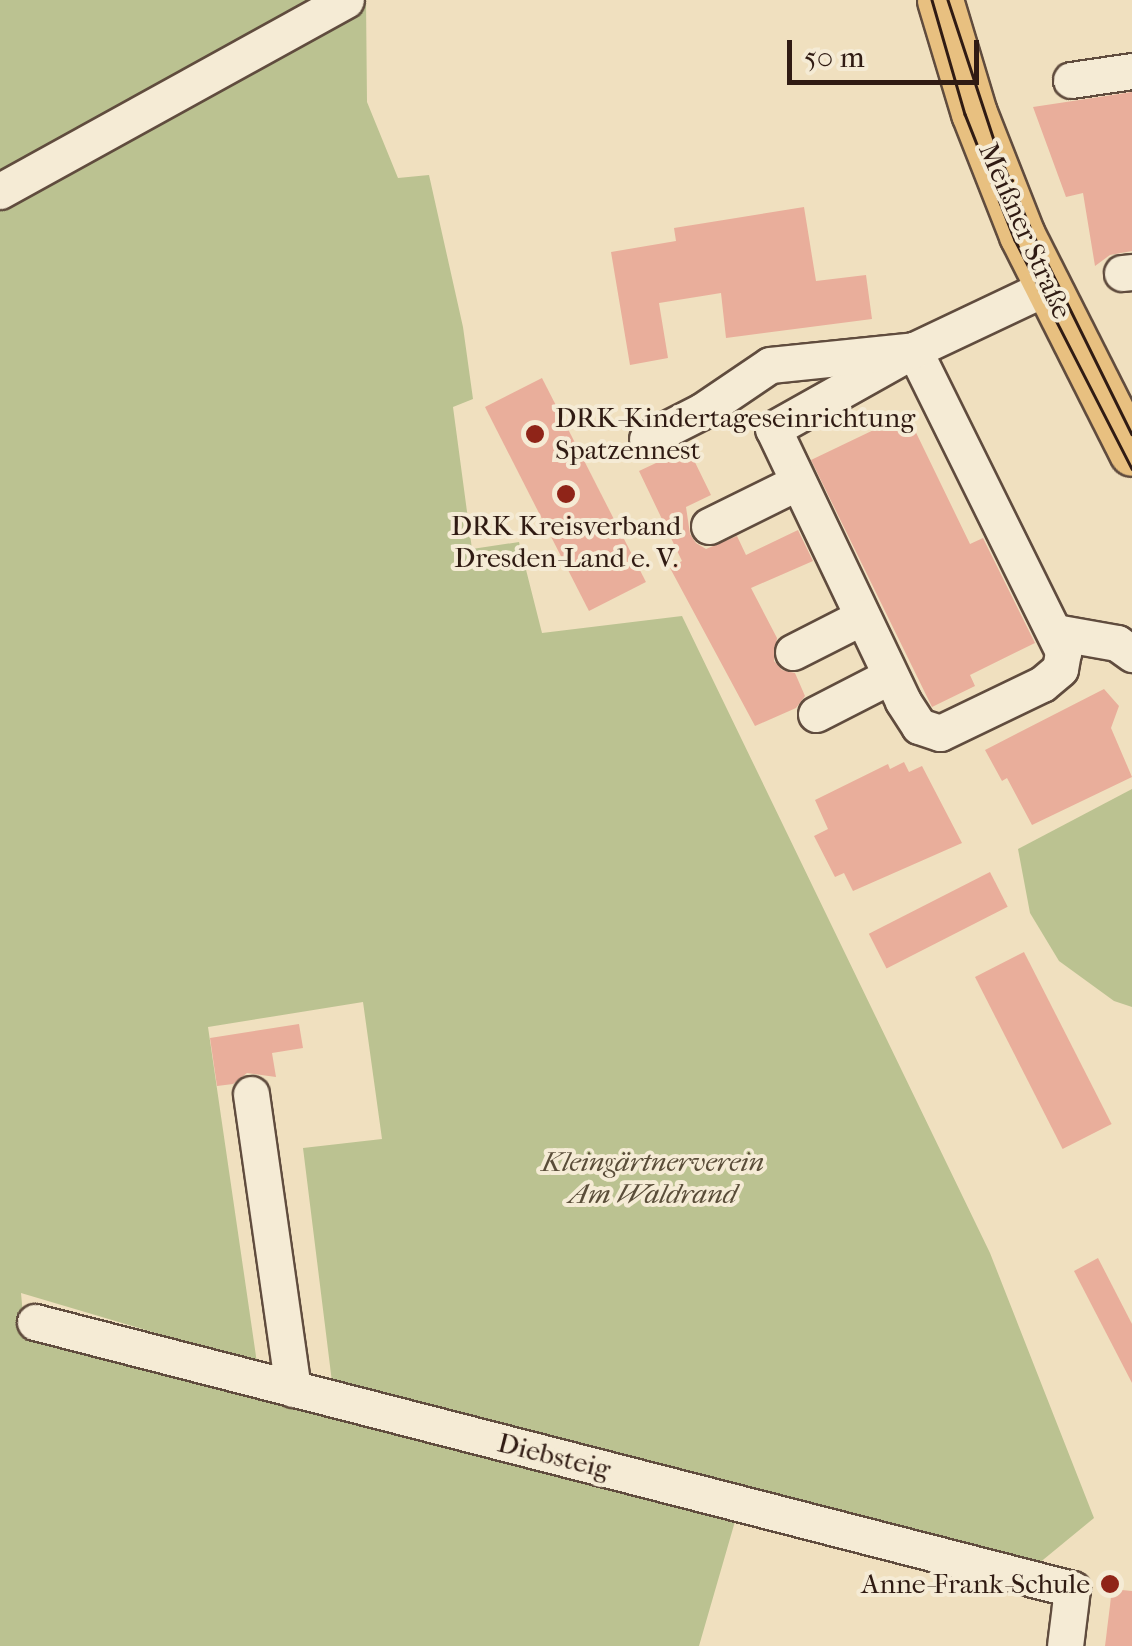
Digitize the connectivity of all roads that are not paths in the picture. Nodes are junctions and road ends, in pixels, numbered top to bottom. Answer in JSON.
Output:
{"nodes":[{"id":1,"x":346,"y":0,"type":"edge"},
{"id":2,"x":940,"y":0,"type":"edge"},
{"id":3,"x":1132,"y":71,"type":"edge"},
{"id":4,"x":1071,"y":80,"type":"dead end"},
{"id":5,"x":0,"y":191,"type":"edge"},
{"id":6,"x":1047,"y":287,"type":"junction"},
{"id":7,"x":914,"y":350,"type":"junction"},
{"id":8,"x":647,"y":440,"type":"dead end"},
{"id":9,"x":1132,"y":453,"type":"edge"},
{"id":10,"x":798,"y":482,"type":"junction"},
{"id":11,"x":709,"y":526,"type":"dead end"},
{"id":12,"x":862,"y":616,"type":"junction"},
{"id":13,"x":1055,"y":632,"type":"junction"},
{"id":14,"x":793,"y":652,"type":"dead end"},
{"id":15,"x":1132,"y":654,"type":"edge"},
{"id":16,"x":890,"y":676,"type":"junction"},
{"id":17,"x":816,"y":714,"type":"dead end"},
{"id":18,"x":251,"y":1094,"type":"dead end"},
{"id":19,"x":36,"y":1322,"type":"dead end"},
{"id":20,"x":292,"y":1389,"type":"junction"},
{"id":21,"x":1065,"y":1646,"type":"edge"}],
"edges":[{"from":1,"to":5,"type":"street"},
{"from":2,"to":6,"type":"main road","name":"Meißner Straße"},
{"from":3,"to":4,"type":"street"},
{"from":6,"to":7,"type":"street"},
{"from":6,"to":9,"type":"main road","name":"Meißner Straße"},
{"from":7,"to":8,"type":"street"},
{"from":7,"to":10,"type":"street"},
{"from":7,"to":13,"type":"street"},
{"from":10,"to":11,"type":"street"},
{"from":10,"to":12,"type":"street"},
{"from":12,"to":14,"type":"street"},
{"from":12,"to":16,"type":"street"},
{"from":13,"to":15,"type":"street"},
{"from":13,"to":16,"type":"street"},
{"from":16,"to":17,"type":"street"},
{"from":18,"to":20,"type":"street"},
{"from":19,"to":20,"type":"street","name":"Diebsteig"},
{"from":20,"to":21,"type":"street","name":"Diebsteig"}]}
